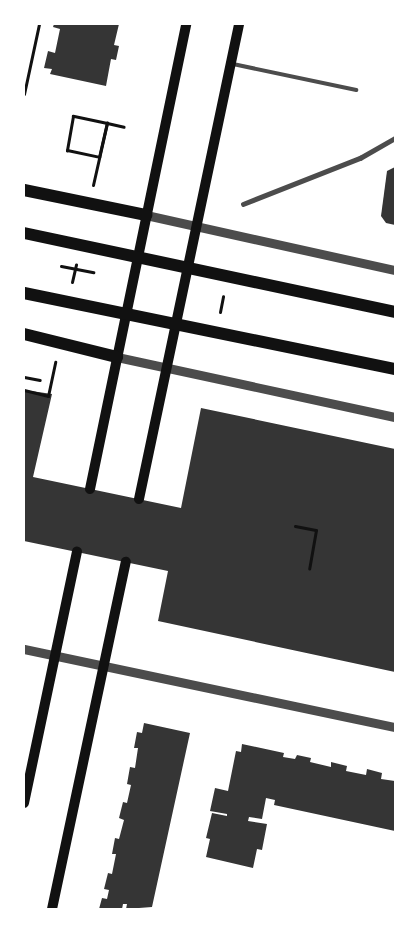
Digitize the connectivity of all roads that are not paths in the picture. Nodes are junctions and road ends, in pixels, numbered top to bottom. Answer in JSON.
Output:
{"nodes":[{"id":1,"x":186,"y":24,"type":"edge"},
{"id":2,"x":239,"y":24,"type":"edge"},
{"id":3,"x":230,"y":64,"type":"junction"},
{"id":4,"x":356,"y":90,"type":"dead end"},
{"id":5,"x":395,"y":138,"type":"edge"},
{"id":6,"x":24,"y":190,"type":"edge"},
{"id":7,"x":243,"y":204,"type":"dead end"},
{"id":8,"x":146,"y":216,"type":"junction"},
{"id":9,"x":196,"y":226,"type":"junction"},
{"id":10,"x":24,"y":233,"type":"edge"},
{"id":11,"x":138,"y":258,"type":"junction"},
{"id":12,"x":187,"y":268,"type":"junction"},
{"id":13,"x":395,"y":270,"type":"edge"},
{"id":14,"x":24,"y":293,"type":"edge"},
{"id":15,"x":395,"y":312,"type":"edge"},
{"id":16,"x":126,"y":314,"type":"junction"},
{"id":17,"x":176,"y":324,"type":"junction"},
{"id":18,"x":24,"y":334,"type":"edge"},
{"id":19,"x":117,"y":357,"type":"junction"},
{"id":20,"x":166,"y":368,"type":"junction"},
{"id":21,"x":395,"y":369,"type":"edge"},
{"id":22,"x":395,"y":417,"type":"edge"},
{"id":23,"x":90,"y":489,"type":"dead end"},
{"id":24,"x":139,"y":499,"type":"dead end"},
{"id":25,"x":77,"y":552,"type":"dead end"},
{"id":26,"x":126,"y":562,"type":"dead end"},
{"id":27,"x":24,"y":649,"type":"edge"},
{"id":28,"x":55,"y":655,"type":"junction"},
{"id":29,"x":104,"y":666,"type":"junction"},
{"id":30,"x":395,"y":728,"type":"edge"},
{"id":31,"x":24,"y":803,"type":"edge"},
{"id":32,"x":52,"y":909,"type":"edge"}],
"edges":[{"from":1,"to":8,"type":"main road"},
{"from":2,"to":3,"type":"main road"},
{"from":3,"to":4,"type":"lane"},
{"from":3,"to":9,"type":"main road"},
{"from":5,"to":7,"type":"street"},
{"from":6,"to":8,"type":"main road"},
{"from":8,"to":9,"type":"street"},
{"from":8,"to":11,"type":"main road"},
{"from":9,"to":12,"type":"main road"},
{"from":9,"to":13,"type":"street"},
{"from":10,"to":11,"type":"main road"},
{"from":11,"to":12,"type":"main road"},
{"from":11,"to":16,"type":"main road"},
{"from":12,"to":15,"type":"main road"},
{"from":12,"to":17,"type":"main road"},
{"from":14,"to":16,"type":"main road"},
{"from":16,"to":17,"type":"main road"},
{"from":16,"to":19,"type":"main road"},
{"from":17,"to":20,"type":"main road"},
{"from":17,"to":21,"type":"main road"},
{"from":18,"to":19,"type":"main road"},
{"from":19,"to":20,"type":"street"},
{"from":19,"to":23,"type":"main road"},
{"from":20,"to":22,"type":"street"},
{"from":20,"to":24,"type":"main road"},
{"from":25,"to":28,"type":"main road"},
{"from":26,"to":29,"type":"main road"},
{"from":27,"to":28,"type":"street"},
{"from":28,"to":29,"type":"street"},
{"from":28,"to":31,"type":"main road"},
{"from":29,"to":30,"type":"street"},
{"from":29,"to":32,"type":"main road"}]}
